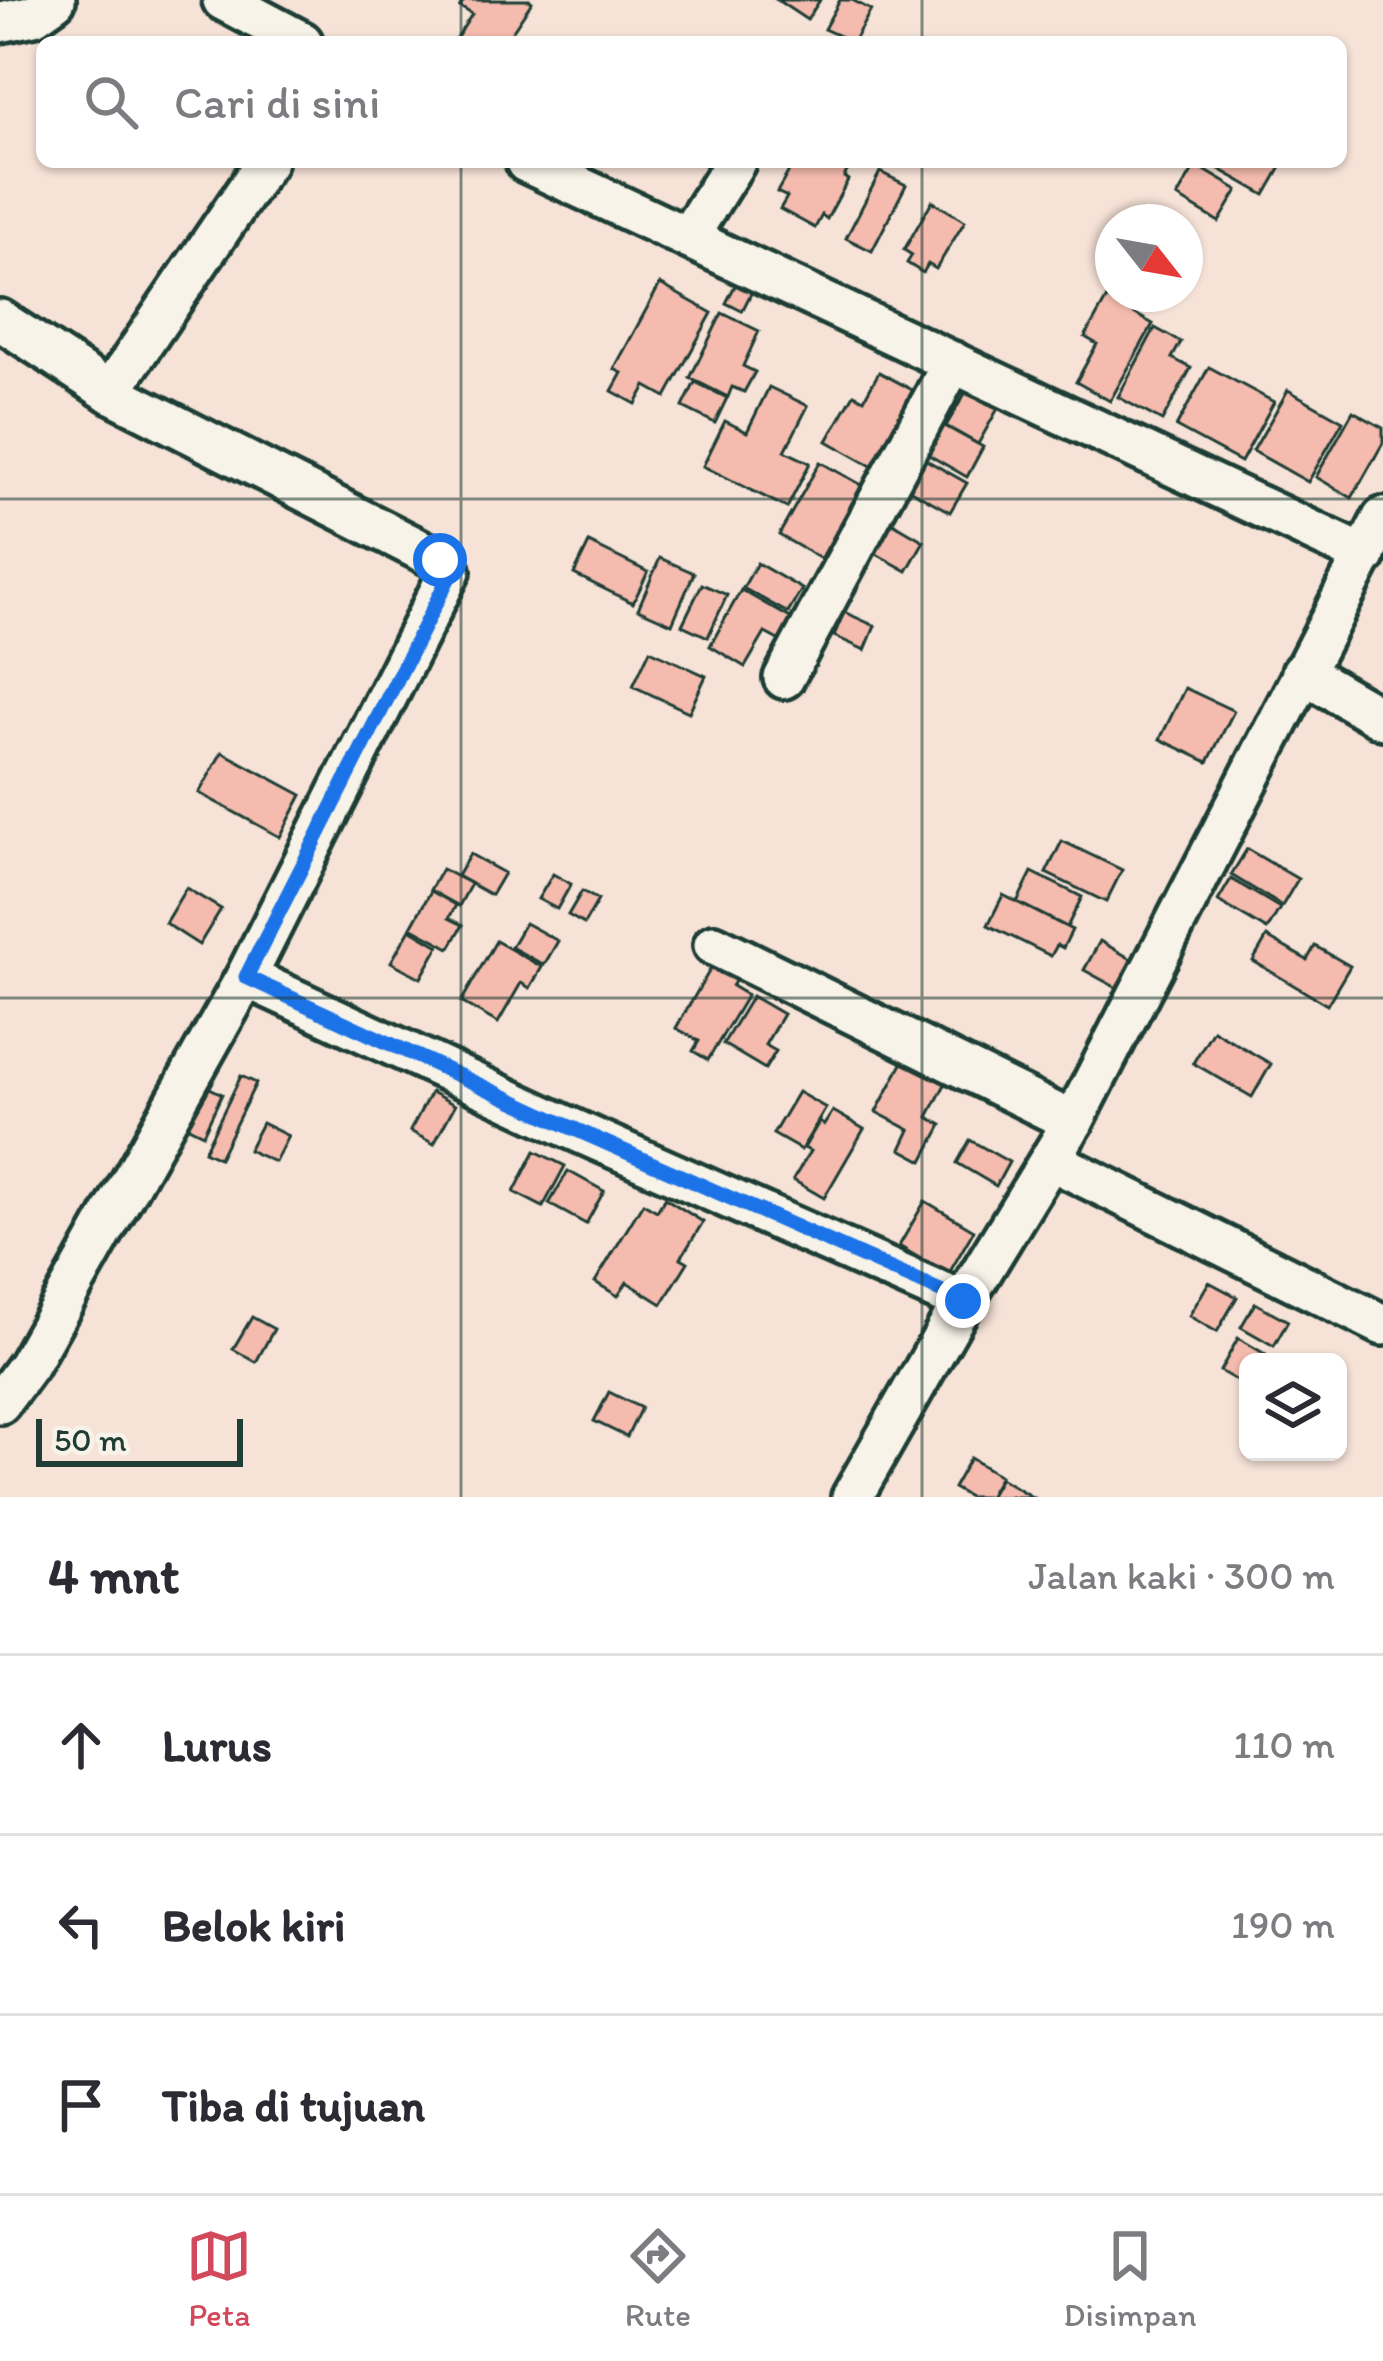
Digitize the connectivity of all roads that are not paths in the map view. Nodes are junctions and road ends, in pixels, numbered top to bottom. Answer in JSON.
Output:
{"nodes":[{"id":1,"x":55,"y":0,"type":"edge"},
{"id":2,"x":223,"y":0,"type":"edge"},
{"id":3,"x":0,"y":22,"type":"edge"},
{"id":4,"x":291,"y":36,"type":"edge"},
{"id":5,"x":262,"y":168,"type":"edge"},
{"id":6,"x":539,"y":168,"type":"edge"},
{"id":7,"x":732,"y":168,"type":"edge"},
{"id":8,"x":688,"y":237,"type":"junction"},
{"id":9,"x":0,"y":320,"type":"edge"},
{"id":10,"x":953,"y":362,"type":"junction"},
{"id":11,"x":110,"y":392,"type":"junction"},
{"id":12,"x":1383,"y":518,"type":"edge"},
{"id":13,"x":1365,"y":556,"type":"junction"},
{"id":14,"x":1302,"y":672,"type":"junction"},
{"id":15,"x":784,"y":678,"type":"dead end"},
{"id":16,"x":1383,"y":719,"type":"edge"},
{"id":17,"x":714,"y":945,"type":"dead end"},
{"id":18,"x":246,"y":977,"type":"junction"},
{"id":19,"x":1073,"y":1122,"type":"junction"},
{"id":20,"x":1051,"y":1160,"type":"junction"},
{"id":21,"x":963,"y":1301,"type":"junction"},
{"id":22,"x":1383,"y":1325,"type":"edge"},
{"id":23,"x":0,"y":1402,"type":"edge"},
{"id":24,"x":852,"y":1497,"type":"edge"}],
"edges":[{"from":1,"to":3,"type":"street"},
{"from":2,"to":4,"type":"street"},
{"from":5,"to":11,"type":"street"},
{"from":6,"to":8,"type":"street"},
{"from":7,"to":8,"type":"street"},
{"from":8,"to":10,"type":"street"},
{"from":9,"to":11,"type":"street"},
{"from":10,"to":13,"type":"street"},
{"from":10,"to":15,"type":"street"},
{"from":11,"to":18,"type":"street"},
{"from":12,"to":13,"type":"street"},
{"from":13,"to":14,"type":"street"},
{"from":14,"to":16,"type":"street"},
{"from":14,"to":19,"type":"street"},
{"from":17,"to":19,"type":"street"},
{"from":18,"to":21,"type":"street"},
{"from":18,"to":23,"type":"street"},
{"from":19,"to":20,"type":"street"},
{"from":20,"to":21,"type":"street"},
{"from":20,"to":22,"type":"street"},
{"from":21,"to":24,"type":"street"}]}
